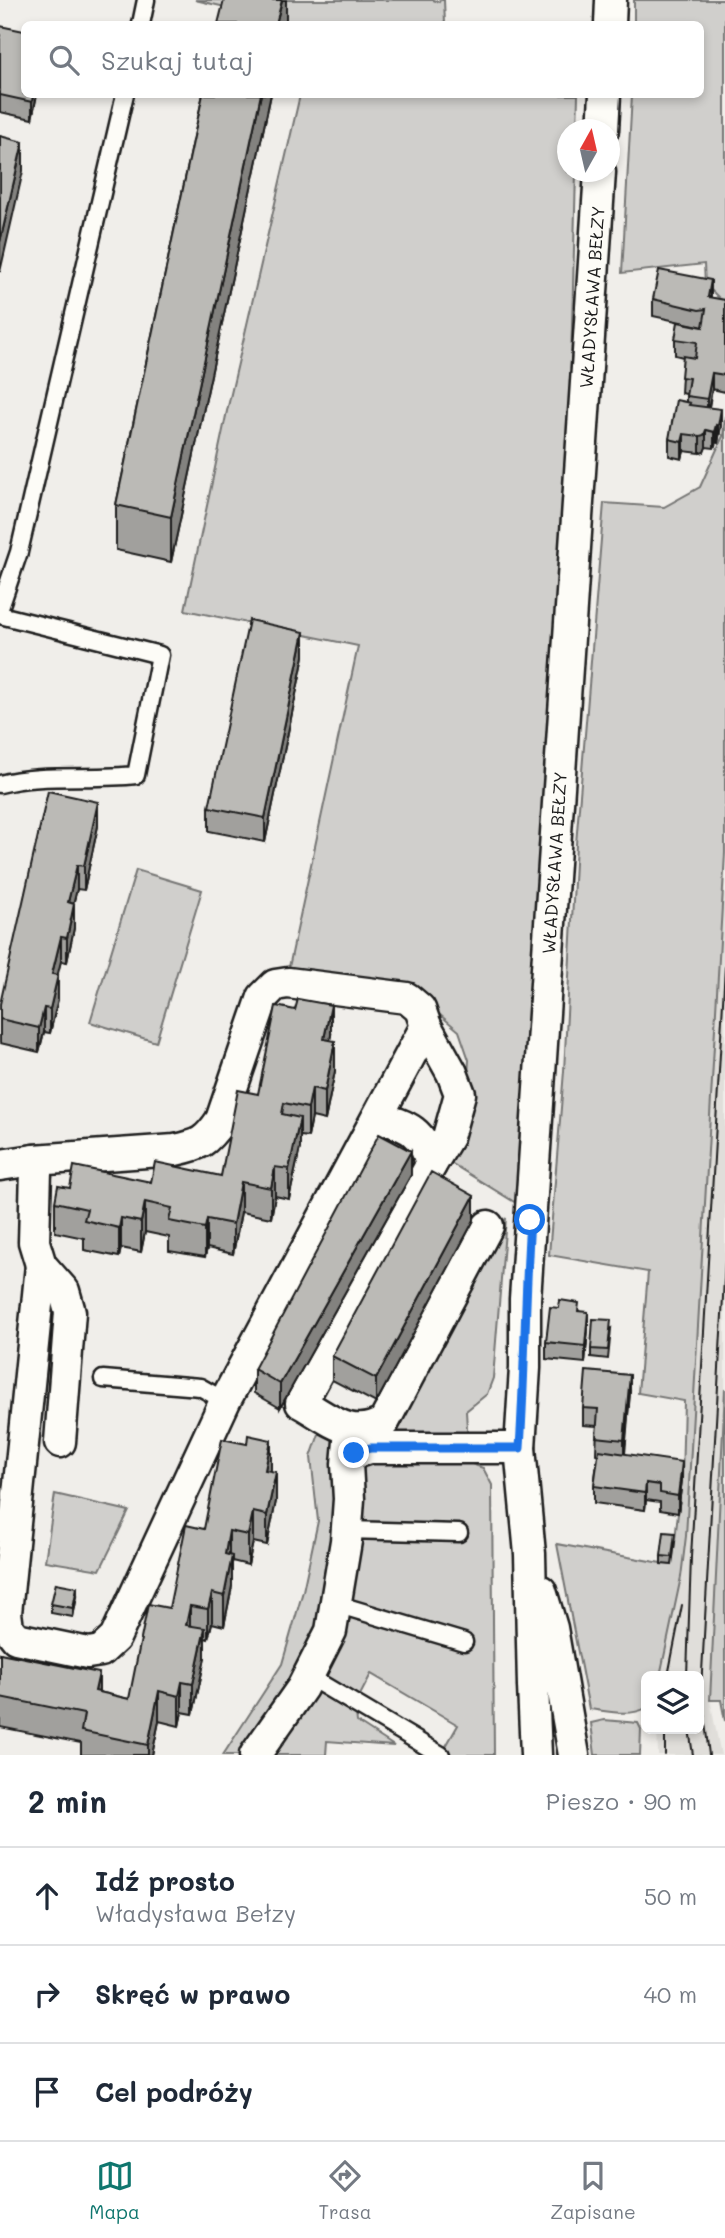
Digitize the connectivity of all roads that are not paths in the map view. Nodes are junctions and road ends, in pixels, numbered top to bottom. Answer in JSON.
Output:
{"nodes":[{"id":1,"x":146,"y":0,"type":"edge"},
{"id":2,"x":142,"y":21,"type":"edge"},
{"id":3,"x":124,"y":98,"type":"edge"},
{"id":4,"x":605,"y":98,"type":"edge"},
{"id":5,"x":604,"y":119,"type":"edge"},
{"id":6,"x":599,"y":182,"type":"edge"},
{"id":7,"x":0,"y":608,"type":"edge"},
{"id":8,"x":0,"y":615,"type":"edge"},
{"id":9,"x":0,"y":784,"type":"edge"},
{"id":10,"x":426,"y":1026,"type":"junction"},
{"id":11,"x":377,"y":1117,"type":"junction"},
{"id":12,"x":34,"y":1160,"type":"junction"},
{"id":13,"x":430,"y":1165,"type":"junction"},
{"id":14,"x":0,"y":1166,"type":"edge"},
{"id":15,"x":488,"y":1226,"type":"dead end"},
{"id":16,"x":41,"y":1265,"type":"junction"},
{"id":17,"x":103,"y":1379,"type":"dead end"},
{"id":18,"x":225,"y":1401,"type":"junction"},
{"id":19,"x":350,"y":1430,"type":"junction"},
{"id":20,"x":60,"y":1442,"type":"dead end"},
{"id":21,"x":520,"y":1448,"type":"junction"},
{"id":22,"x":347,"y":1464,"type":"junction"},
{"id":23,"x":347,"y":1530,"type":"junction"},
{"id":24,"x":459,"y":1532,"type":"dead end"},
{"id":25,"x":530,"y":1554,"type":"junction"},
{"id":26,"x":336,"y":1604,"type":"junction"},
{"id":27,"x":464,"y":1642,"type":"dead end"},
{"id":28,"x":308,"y":1676,"type":"junction"},
{"id":29,"x":255,"y":1755,"type":"edge"},
{"id":30,"x":441,"y":1755,"type":"edge"},
{"id":31,"x":536,"y":1755,"type":"edge"},
{"id":32,"x":574,"y":1755,"type":"edge"}],
"edges":[{"from":1,"to":2,"type":"lane"},
{"from":3,"to":7,"type":"lane"},
{"from":4,"to":5,"type":"street"},
{"from":6,"to":21,"type":"street","name":"WŁADYSŁAWA BEŁZY"},
{"from":8,"to":9,"type":"lane"},
{"from":10,"to":11,"type":"street"},
{"from":10,"to":12,"type":"street"},
{"from":10,"to":13,"type":"street"},
{"from":11,"to":13,"type":"street"},
{"from":11,"to":18,"type":"street"},
{"from":12,"to":14,"type":"street"},
{"from":12,"to":16,"type":"street"},
{"from":13,"to":19,"type":"street"},
{"from":15,"to":19,"type":"street"},
{"from":16,"to":18,"type":"street"},
{"from":16,"to":20,"type":"street"},
{"from":17,"to":18,"type":"lane"},
{"from":19,"to":22,"type":"street"},
{"from":21,"to":22,"type":"street"},
{"from":21,"to":25,"type":"street","name":"WŁADYSŁAWA BEŁZY"},
{"from":22,"to":23,"type":"street"},
{"from":23,"to":24,"type":"lane"},
{"from":23,"to":26,"type":"street"},
{"from":25,"to":31,"type":"street","name":"WŁADYSŁAWA BEŁZY"},
{"from":25,"to":32,"type":"street","name":"WŁADYSŁAWA BEŁZY"},
{"from":26,"to":27,"type":"lane"},
{"from":26,"to":28,"type":"street"},
{"from":28,"to":29,"type":"street"},
{"from":28,"to":30,"type":"lane"}]}
